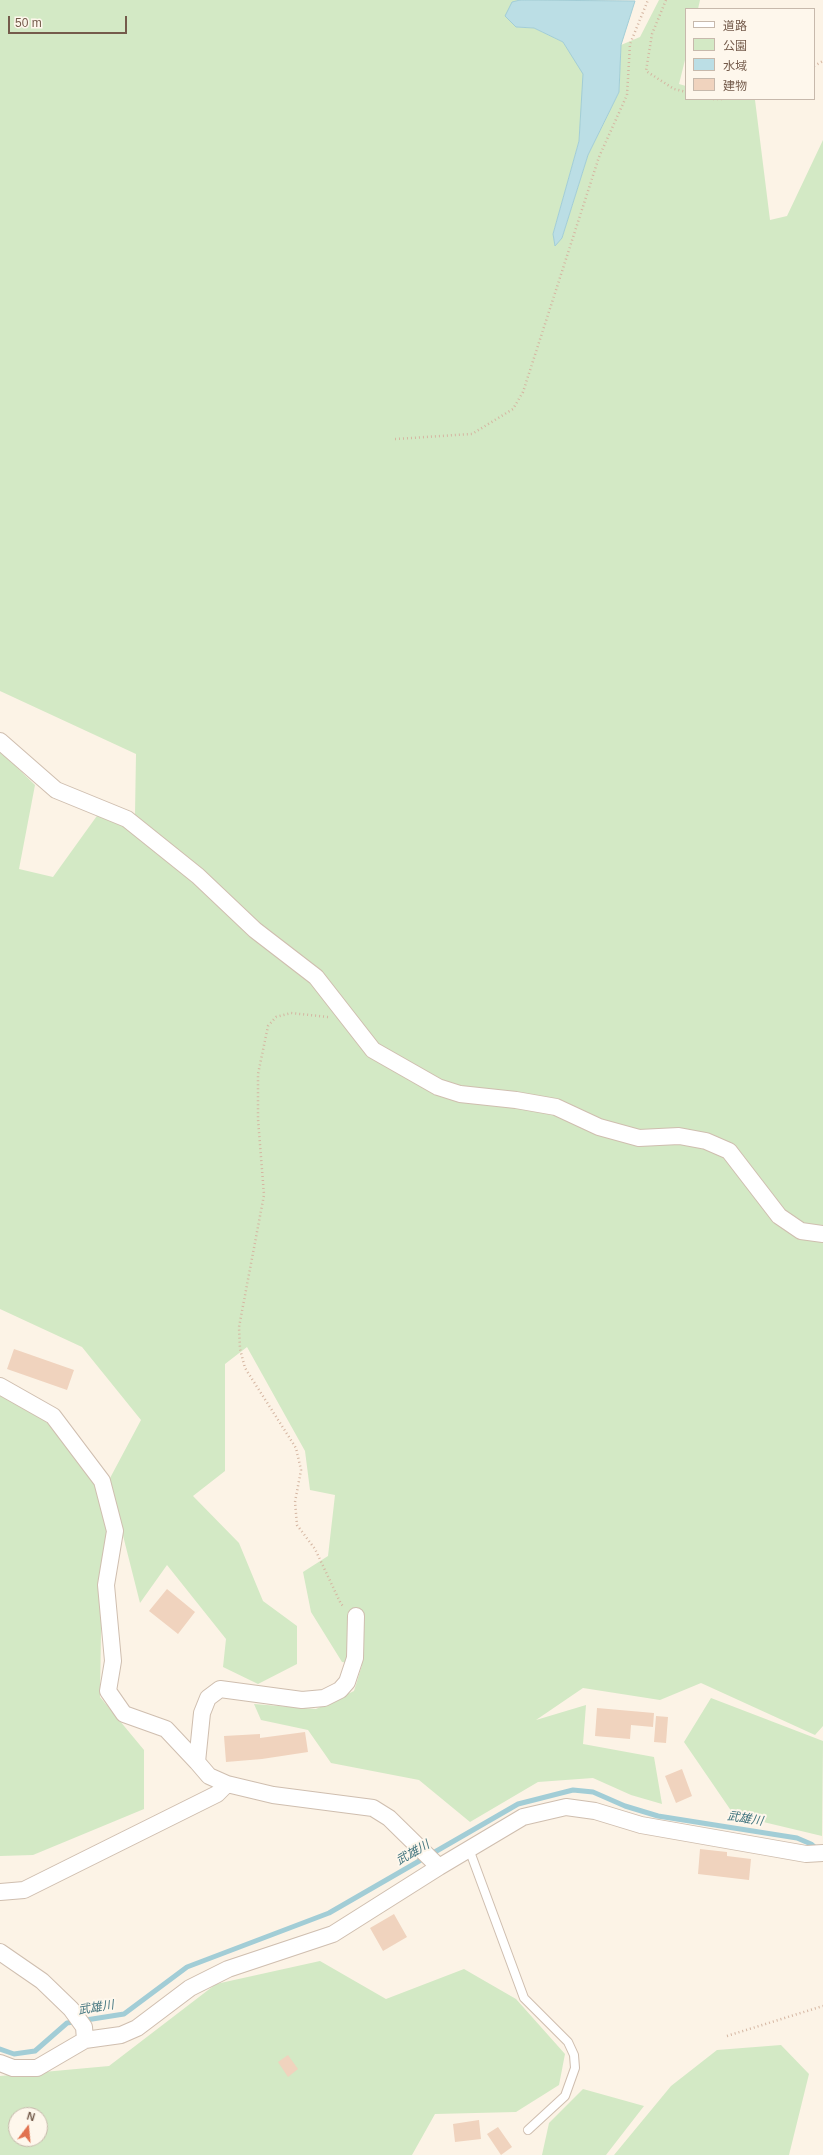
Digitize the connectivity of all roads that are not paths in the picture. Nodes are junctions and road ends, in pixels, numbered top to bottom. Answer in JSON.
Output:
{"nodes":[{"id":1,"x":0,"y":741,"type":"edge"},
{"id":2,"x":823,"y":1234,"type":"edge"},
{"id":3,"x":0,"y":1386,"type":"edge"},
{"id":4,"x":356,"y":1616,"type":"road end"},
{"id":5,"x":197,"y":1762,"type":"junction"},
{"id":6,"x":227,"y":1784,"type":"junction"},
{"id":7,"x":469,"y":1849,"type":"junction"},
{"id":8,"x":823,"y":1853,"type":"edge"},
{"id":9,"x":439,"y":1867,"type":"junction"},
{"id":10,"x":0,"y":1892,"type":"edge"},
{"id":11,"x":0,"y":1952,"type":"edge"},
{"id":12,"x":85,"y":2033,"type":"junction"},
{"id":13,"x":0,"y":2063,"type":"edge"},
{"id":14,"x":528,"y":2130,"type":"dead end"}],
"edges":[{"from":1,"to":2,"type":"street"},
{"from":3,"to":5,"type":"street"},
{"from":4,"to":5,"type":"street"},
{"from":5,"to":6,"type":"street"},
{"from":6,"to":9,"type":"street"},
{"from":6,"to":10,"type":"street"},
{"from":7,"to":8,"type":"street"},
{"from":7,"to":9,"type":"street"},
{"from":7,"to":14,"type":"lane"},
{"from":9,"to":12,"type":"street"},
{"from":11,"to":12,"type":"street"},
{"from":12,"to":13,"type":"street"}]}
